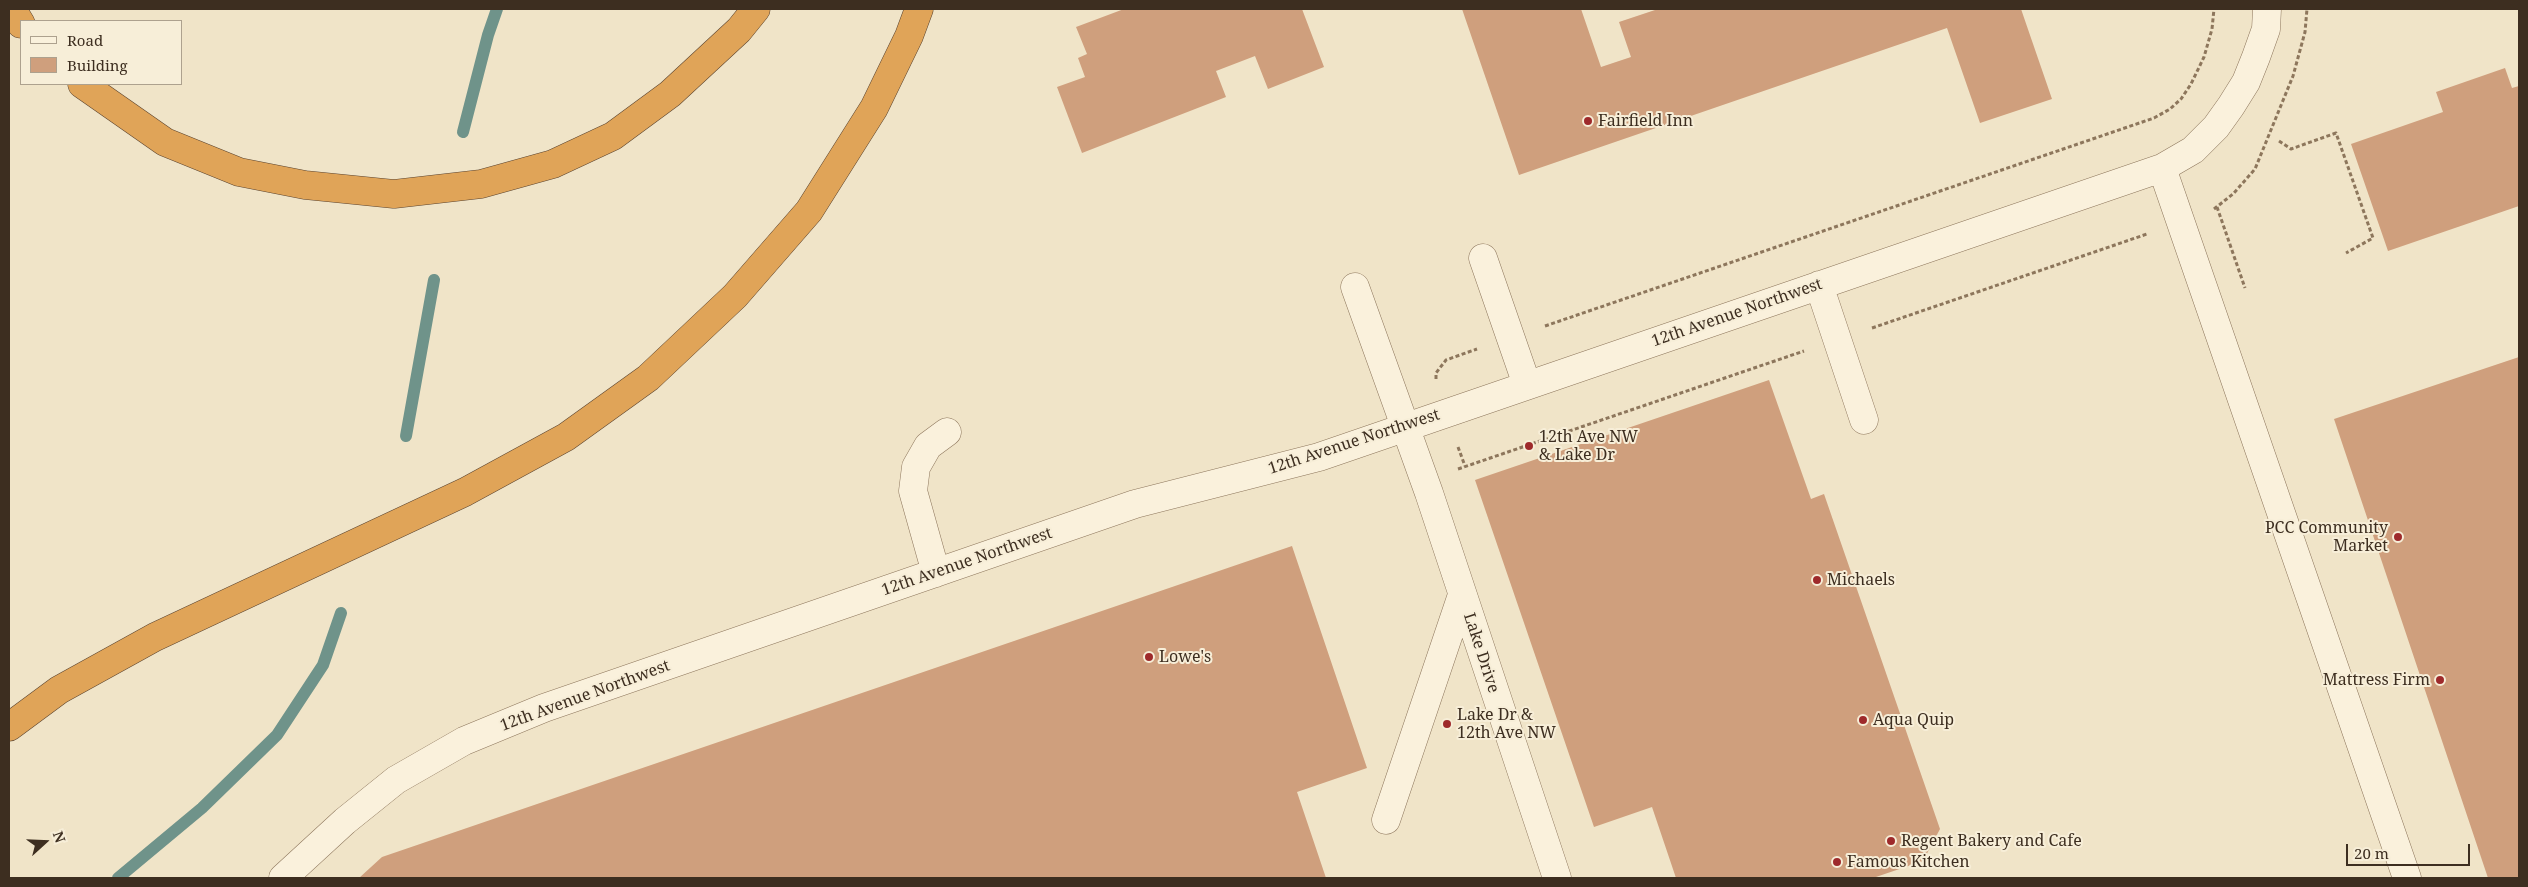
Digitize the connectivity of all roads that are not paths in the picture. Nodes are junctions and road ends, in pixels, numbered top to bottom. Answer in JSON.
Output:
{"nodes":[{"id":1,"x":12,"y":9,"type":"edge"},
{"id":2,"x":756,"y":9,"type":"edge"},
{"id":3,"x":919,"y":9,"type":"edge"},
{"id":4,"x":2267,"y":9,"type":"edge"},
{"id":5,"x":20,"y":22,"type":"edge"},
{"id":6,"x":83,"y":85,"type":"edge"},
{"id":7,"x":2162,"y":168,"type":"junction"},
{"id":8,"x":1483,"y":258,"type":"dead end"},
{"id":9,"x":1819,"y":285,"type":"junction"},
{"id":10,"x":1355,"y":287,"type":"dead end"},
{"id":11,"x":1527,"y":386,"type":"junction"},
{"id":12,"x":1864,"y":420,"type":"dead end"},
{"id":13,"x":1406,"y":427,"type":"junction"},
{"id":14,"x":947,"y":432,"type":"dead end"},
{"id":15,"x":936,"y":573,"type":"junction"},
{"id":16,"x":1462,"y":595,"type":"junction"},
{"id":17,"x":9,"y":727,"type":"edge"},
{"id":18,"x":1386,"y":820,"type":"dead end"},
{"id":19,"x":283,"y":878,"type":"edge"},
{"id":20,"x":1557,"y":878,"type":"edge"},
{"id":21,"x":2408,"y":878,"type":"edge"}],
"edges":[{"from":1,"to":5,"type":"highway"},
{"from":2,"to":6,"type":"highway"},
{"from":3,"to":17,"type":"highway"},
{"from":4,"to":7,"type":"street","name":"12th Avenue Northwest"},
{"from":7,"to":9,"type":"street","name":"12th Avenue Northwest"},
{"from":7,"to":21,"type":"street"},
{"from":8,"to":11,"type":"street"},
{"from":9,"to":11,"type":"street","name":"12th Avenue Northwest"},
{"from":9,"to":12,"type":"street"},
{"from":10,"to":13,"type":"street","name":"Lake Drive"},
{"from":11,"to":13,"type":"street","name":"12th Avenue Northwest"},
{"from":13,"to":15,"type":"street","name":"12th Avenue Northwest"},
{"from":13,"to":16,"type":"street","name":"Lake Drive"},
{"from":14,"to":15,"type":"street"},
{"from":15,"to":19,"type":"street","name":"12th Avenue Northwest"},
{"from":16,"to":18,"type":"street"},
{"from":16,"to":20,"type":"street","name":"Lake Drive"}]}
